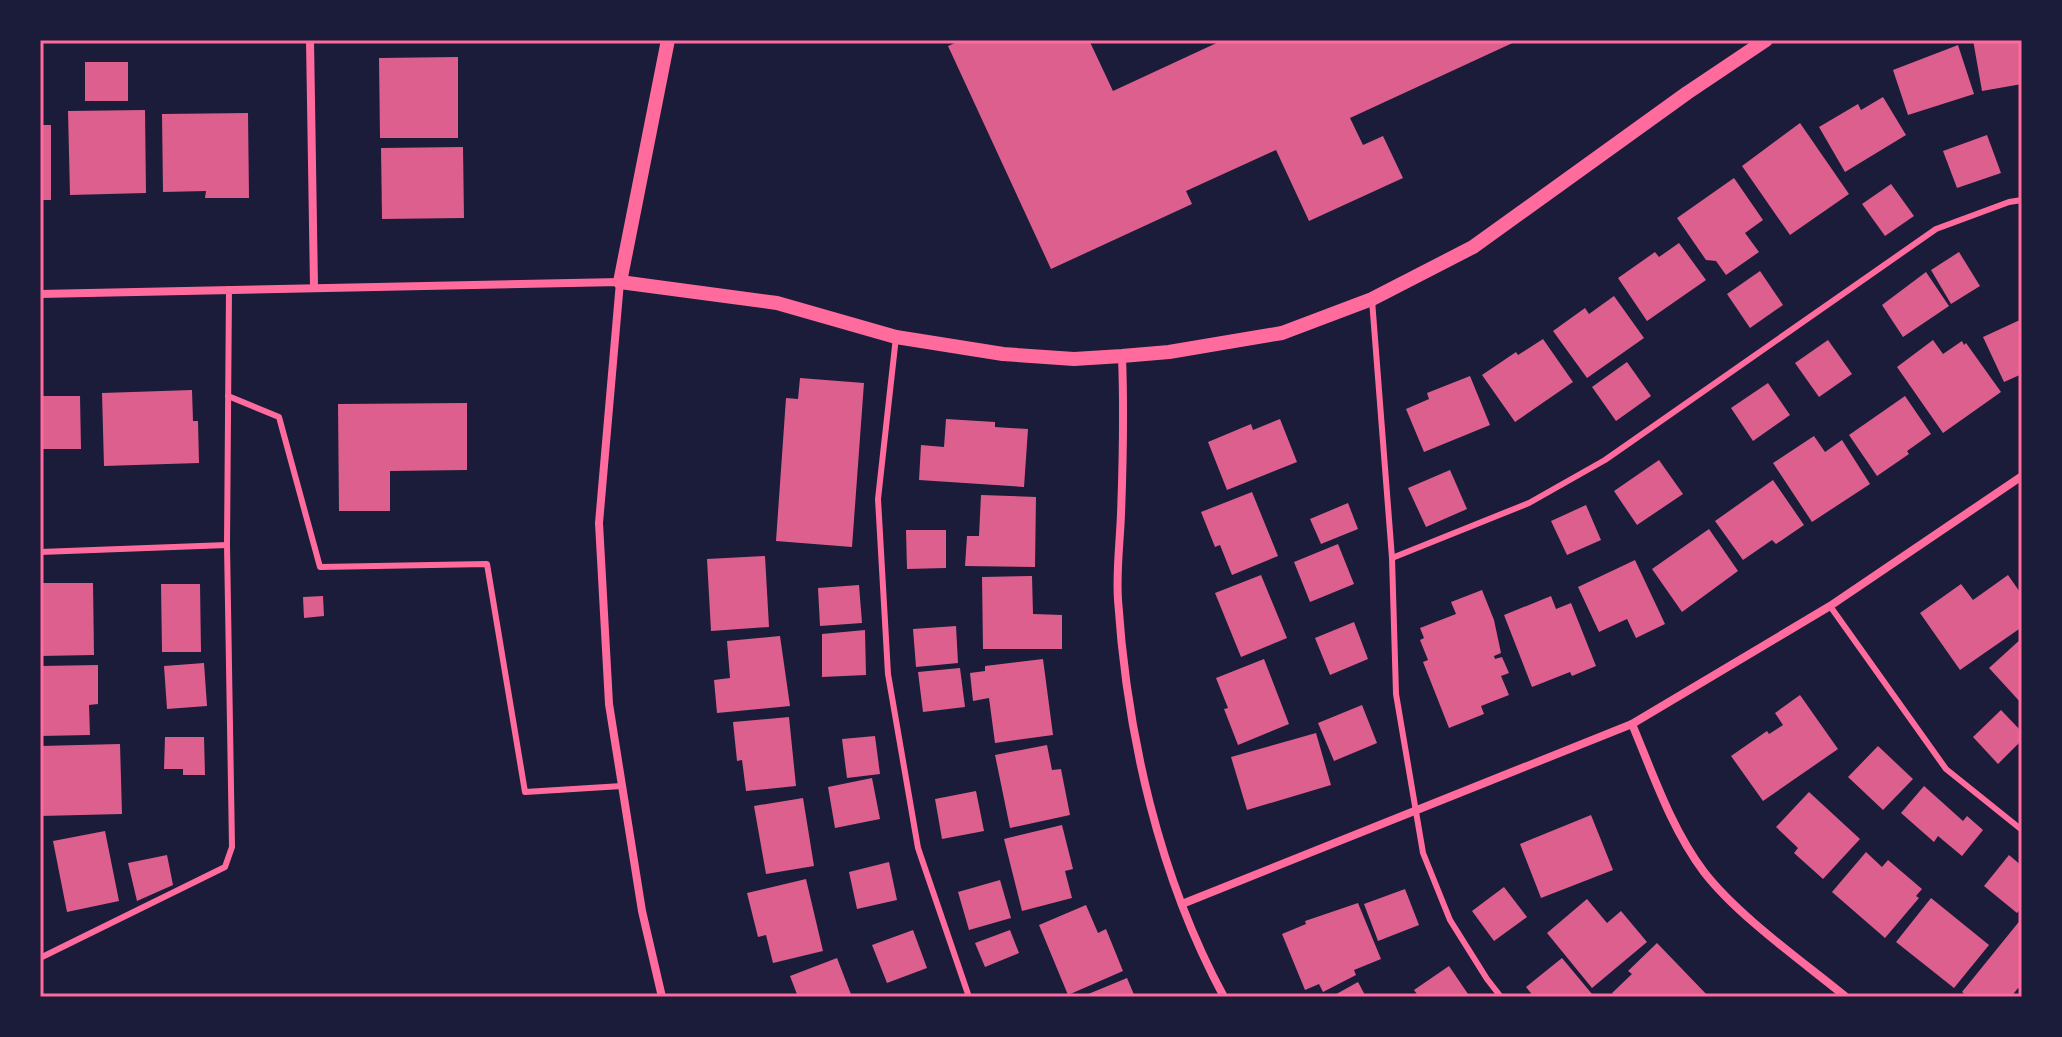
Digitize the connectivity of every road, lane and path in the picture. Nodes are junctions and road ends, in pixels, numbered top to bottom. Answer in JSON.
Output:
{"nodes":[{"id":1,"x":310,"y":40,"type":"edge"},
{"id":2,"x":668,"y":40,"type":"edge"},
{"id":3,"x":1766,"y":40,"type":"edge"},
{"id":4,"x":2022,"y":200,"type":"edge"},
{"id":5,"x":620,"y":282,"type":"junction"},
{"id":6,"x":314,"y":287,"type":"junction"},
{"id":7,"x":229,"y":289,"type":"junction"},
{"id":8,"x":40,"y":294,"type":"edge"},
{"id":9,"x":1372,"y":299,"type":"junction"},
{"id":10,"x":896,"y":337,"type":"junction"},
{"id":11,"x":1122,"y":356,"type":"junction"},
{"id":12,"x":228,"y":396,"type":"junction"},
{"id":13,"x":2022,"y":476,"type":"edge"},
{"id":14,"x":227,"y":545,"type":"junction"},
{"id":15,"x":40,"y":552,"type":"edge"},
{"id":16,"x":1392,"y":558,"type":"junction"},
{"id":17,"x":1830,"y":606,"type":"junction"},
{"id":18,"x":1632,"y":724,"type":"junction"},
{"id":19,"x":622,"y":786,"type":"junction"},
{"id":20,"x":1416,"y":811,"type":"junction"},
{"id":21,"x":2022,"y":830,"type":"edge"},
{"id":22,"x":1182,"y":904,"type":"junction"},
{"id":23,"x":40,"y":958,"type":"edge"},
{"id":24,"x":662,"y":997,"type":"edge"},
{"id":25,"x":969,"y":997,"type":"edge"},
{"id":26,"x":1224,"y":997,"type":"edge"},
{"id":27,"x":1501,"y":997,"type":"edge"},
{"id":28,"x":1846,"y":997,"type":"edge"}],
"edges":[{"from":1,"to":6,"type":"street"},
{"from":2,"to":5,"type":"street"},
{"from":3,"to":9,"type":"street"},
{"from":4,"to":16,"type":"lane"},
{"from":5,"to":6,"type":"street"},
{"from":5,"to":10,"type":"street"},
{"from":5,"to":19,"type":"street"},
{"from":6,"to":7,"type":"street"},
{"from":7,"to":8,"type":"street"},
{"from":7,"to":12,"type":"lane"},
{"from":9,"to":11,"type":"street"},
{"from":9,"to":16,"type":"lane"},
{"from":10,"to":11,"type":"street"},
{"from":10,"to":25,"type":"lane"},
{"from":11,"to":22,"type":"street"},
{"from":12,"to":14,"type":"lane"},
{"from":12,"to":19,"type":"lane"},
{"from":13,"to":17,"type":"street"},
{"from":14,"to":15,"type":"lane"},
{"from":14,"to":23,"type":"lane"},
{"from":16,"to":20,"type":"lane"},
{"from":17,"to":18,"type":"street"},
{"from":17,"to":21,"type":"lane"},
{"from":18,"to":20,"type":"street"},
{"from":18,"to":28,"type":"street"},
{"from":19,"to":24,"type":"street"},
{"from":20,"to":22,"type":"street"},
{"from":20,"to":27,"type":"lane"},
{"from":22,"to":26,"type":"street"}]}
